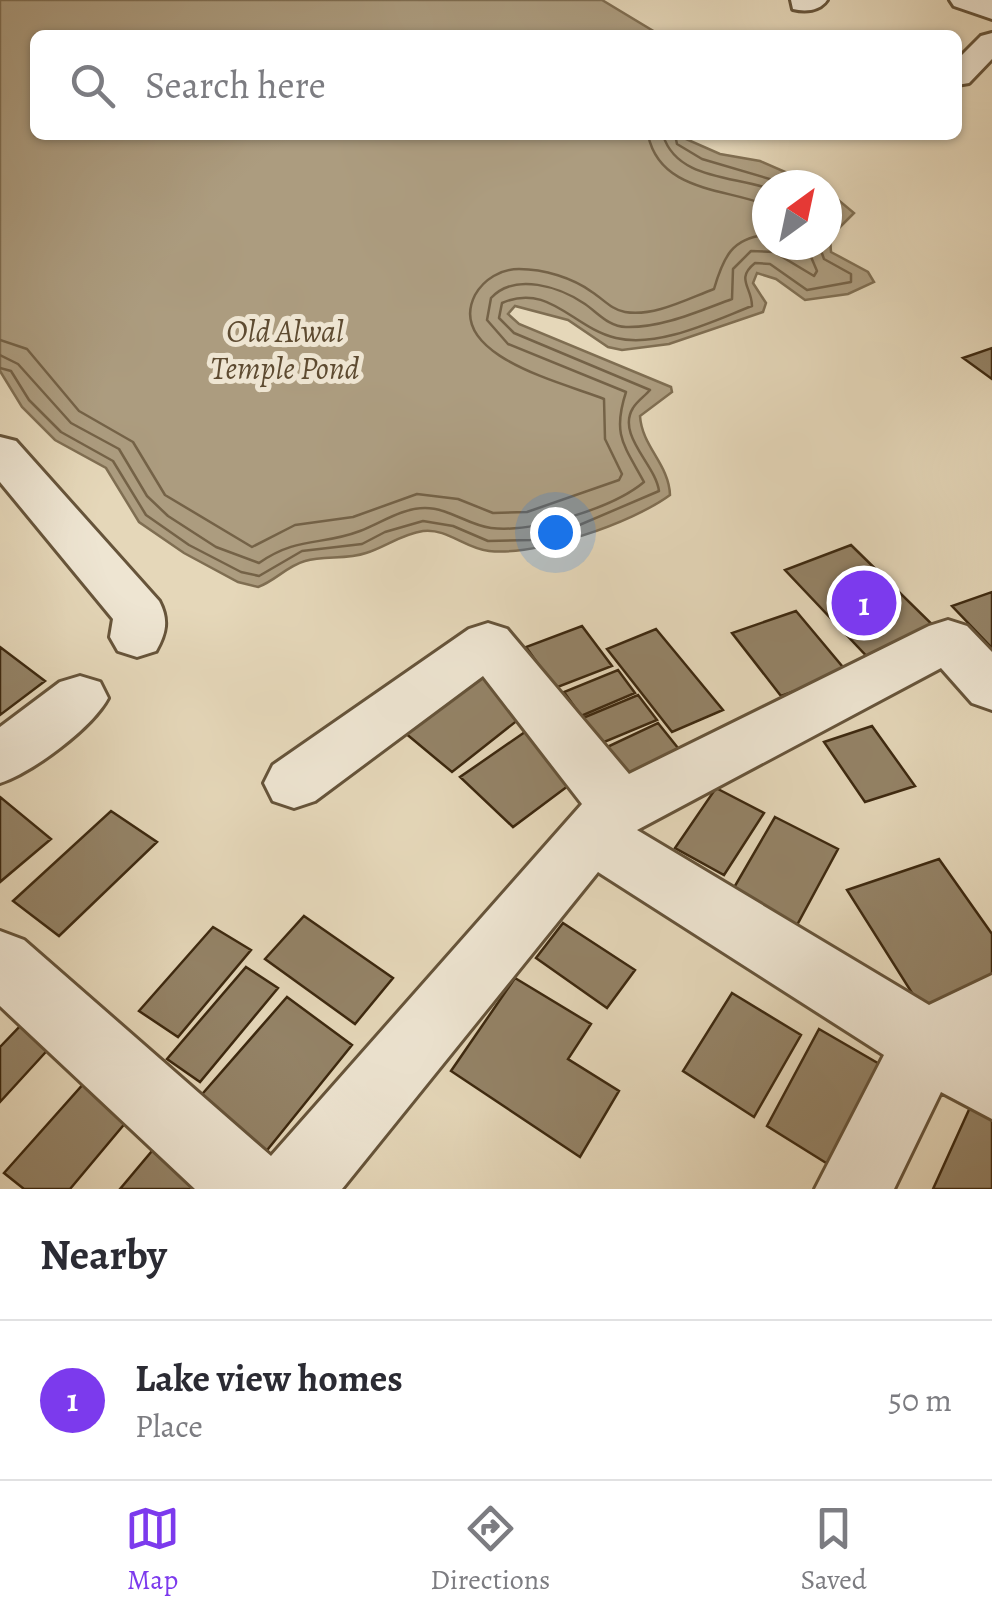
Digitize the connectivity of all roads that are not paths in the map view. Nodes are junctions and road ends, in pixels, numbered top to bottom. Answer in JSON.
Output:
{"nodes":[{"id":1,"x":964,"y":0,"type":"edge"},
{"id":2,"x":992,"y":10,"type":"edge"},
{"id":3,"x":992,"y":42,"type":"edge"},
{"id":4,"x":962,"y":72,"type":"edge"},
{"id":5,"x":0,"y":452,"type":"edge"},
{"id":6,"x":137,"y":636,"type":"dead end"},
{"id":7,"x":992,"y":688,"type":"edge"},
{"id":8,"x":80,"y":698,"type":"dead end"},
{"id":9,"x":0,"y":759,"type":"edge"},
{"id":10,"x":294,"y":783,"type":"dead end"},
{"id":11,"x":606,"y":821,"type":"junction"},
{"id":12,"x":0,"y":962,"type":"edge"},
{"id":13,"x":992,"y":1008,"type":"edge"},
{"id":14,"x":929,"y":1042,"type":"junction"},
{"id":15,"x":992,"y":1083,"type":"edge"},
{"id":16,"x":252,"y":1189,"type":"edge"},
{"id":17,"x":293,"y":1189,"type":"edge"},
{"id":18,"x":854,"y":1189,"type":"edge"}],
"edges":[{"from":1,"to":2,"type":"street"},
{"from":3,"to":4,"type":"street"},
{"from":5,"to":6,"type":"street"},
{"from":7,"to":11,"type":"street"},
{"from":8,"to":9,"type":"street"},
{"from":10,"to":11,"type":"street"},
{"from":11,"to":14,"type":"street"},
{"from":11,"to":17,"type":"street"},
{"from":12,"to":16,"type":"street"},
{"from":13,"to":14,"type":"street"},
{"from":14,"to":15,"type":"street"},
{"from":14,"to":18,"type":"street"}]}
